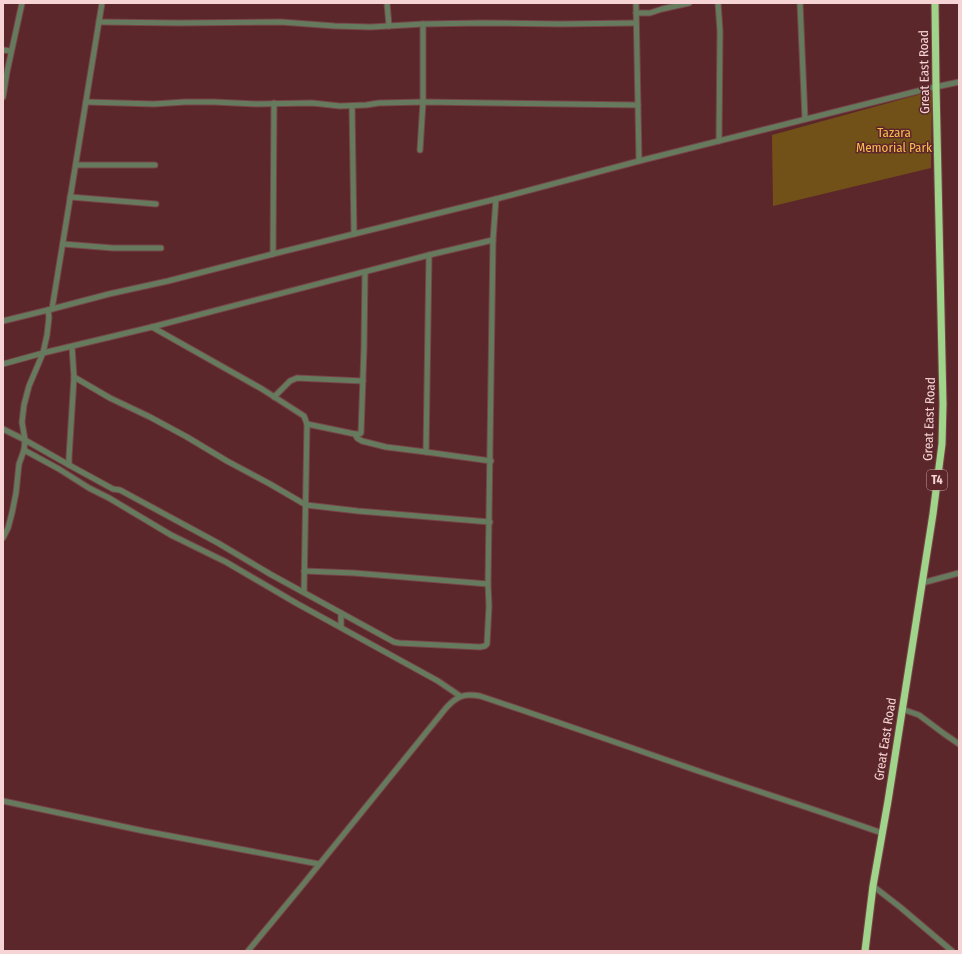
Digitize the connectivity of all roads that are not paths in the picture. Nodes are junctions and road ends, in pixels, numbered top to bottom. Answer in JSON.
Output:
{"nodes":[{"id":1,"x":22,"y":3,"type":"edge"},
{"id":2,"x":102,"y":3,"type":"edge"},
{"id":3,"x":387,"y":3,"type":"edge"},
{"id":4,"x":636,"y":3,"type":"edge"},
{"id":5,"x":689,"y":3,"type":"edge"},
{"id":6,"x":718,"y":3,"type":"edge"},
{"id":7,"x":800,"y":3,"type":"edge"},
{"id":8,"x":935,"y":3,"type":"edge"},
{"id":9,"x":636,"y":13,"type":"junction"},
{"id":10,"x":99,"y":22,"type":"junction"},
{"id":11,"x":636,"y":23,"type":"junction"},
{"id":12,"x":423,"y":24,"type":"junction"},
{"id":13,"x":389,"y":26,"type":"junction"},
{"id":14,"x":3,"y":50,"type":"edge"},
{"id":15,"x":11,"y":52,"type":"junction"},
{"id":16,"x":959,"y":82,"type":"edge"},
{"id":17,"x":936,"y":87,"type":"junction"},
{"id":18,"x":3,"y":97,"type":"edge"},
{"id":19,"x":86,"y":102,"type":"junction"},
{"id":20,"x":423,"y":102,"type":"junction"},
{"id":21,"x":274,"y":104,"type":"junction"},
{"id":22,"x":638,"y":105,"type":"junction"},
{"id":23,"x":352,"y":106,"type":"junction"},
{"id":24,"x":805,"y":120,"type":"junction"},
{"id":25,"x":719,"y":141,"type":"junction"},
{"id":26,"x":420,"y":150,"type":"dead end"},
{"id":27,"x":639,"y":161,"type":"junction"},
{"id":28,"x":76,"y":165,"type":"junction"},
{"id":29,"x":155,"y":165,"type":"dead end"},
{"id":30,"x":70,"y":197,"type":"junction"},
{"id":31,"x":496,"y":199,"type":"junction"},
{"id":32,"x":156,"y":204,"type":"dead end"},
{"id":33,"x":354,"y":234,"type":"junction"},
{"id":34,"x":494,"y":240,"type":"junction"},
{"id":35,"x":63,"y":244,"type":"junction"},
{"id":36,"x":161,"y":248,"type":"dead end"},
{"id":37,"x":273,"y":254,"type":"junction"},
{"id":38,"x":429,"y":255,"type":"junction"},
{"id":39,"x":365,"y":272,"type":"junction"},
{"id":40,"x":50,"y":310,"type":"junction"},
{"id":41,"x":3,"y":321,"type":"edge"},
{"id":42,"x":152,"y":327,"type":"junction"},
{"id":43,"x":72,"y":347,"type":"junction"},
{"id":44,"x":43,"y":353,"type":"junction"},
{"id":45,"x":3,"y":364,"type":"edge"},
{"id":46,"x":74,"y":377,"type":"junction"},
{"id":47,"x":363,"y":381,"type":"junction"},
{"id":48,"x":274,"y":397,"type":"junction"},
{"id":49,"x":307,"y":424,"type":"junction"},
{"id":50,"x":3,"y":429,"type":"edge"},
{"id":51,"x":355,"y":434,"type":"junction"},
{"id":52,"x":25,"y":440,"type":"junction"},
{"id":53,"x":24,"y":450,"type":"junction"},
{"id":54,"x":426,"y":452,"type":"junction"},
{"id":55,"x":491,"y":461,"type":"junction"},
{"id":56,"x":69,"y":465,"type":"junction"},
{"id":57,"x":305,"y":504,"type":"junction"},
{"id":58,"x":490,"y":522,"type":"junction"},
{"id":59,"x":3,"y":538,"type":"edge"},
{"id":60,"x":304,"y":571,"type":"junction"},
{"id":61,"x":959,"y":573,"type":"edge"},
{"id":62,"x":922,"y":583,"type":"junction"},
{"id":63,"x":488,"y":584,"type":"junction"},
{"id":64,"x":304,"y":592,"type":"junction"},
{"id":65,"x":341,"y":613,"type":"junction"},
{"id":66,"x":341,"y":627,"type":"junction"},
{"id":67,"x":460,"y":696,"type":"junction"},
{"id":68,"x":902,"y":709,"type":"junction"},
{"id":69,"x":959,"y":744,"type":"edge"},
{"id":70,"x":3,"y":801,"type":"edge"},
{"id":71,"x":882,"y":833,"type":"junction"},
{"id":72,"x":319,"y":864,"type":"junction"},
{"id":73,"x":873,"y":886,"type":"junction"},
{"id":74,"x":248,"y":951,"type":"edge"},
{"id":75,"x":865,"y":951,"type":"edge"},
{"id":76,"x":952,"y":951,"type":"edge"}],
"edges":[{"from":1,"to":15,"type":"street"},
{"from":2,"to":10,"type":"street"},
{"from":3,"to":13,"type":"street"},
{"from":4,"to":9,"type":"street"},
{"from":5,"to":9,"type":"street"},
{"from":6,"to":25,"type":"street"},
{"from":7,"to":24,"type":"street"},
{"from":8,"to":17,"type":"highway","name":"Great East Road","number":"T4"},
{"from":9,"to":11,"type":"street"},
{"from":10,"to":13,"type":"street"},
{"from":10,"to":19,"type":"street"},
{"from":11,"to":12,"type":"street"},
{"from":11,"to":22,"type":"street"},
{"from":12,"to":13,"type":"street"},
{"from":12,"to":20,"type":"street"},
{"from":14,"to":15,"type":"street"},
{"from":15,"to":18,"type":"street"},
{"from":16,"to":17,"type":"street"},
{"from":17,"to":24,"type":"street"},
{"from":17,"to":62,"type":"highway","name":"Great East Road","number":"T4"},
{"from":19,"to":21,"type":"street"},
{"from":19,"to":28,"type":"street"},
{"from":20,"to":22,"type":"street"},
{"from":20,"to":23,"type":"street"},
{"from":20,"to":26,"type":"street"},
{"from":21,"to":23,"type":"street"},
{"from":21,"to":37,"type":"street"},
{"from":22,"to":27,"type":"street"},
{"from":23,"to":33,"type":"street"},
{"from":24,"to":25,"type":"street"},
{"from":25,"to":27,"type":"street"},
{"from":27,"to":31,"type":"street"},
{"from":28,"to":29,"type":"street"},
{"from":28,"to":30,"type":"street"},
{"from":30,"to":32,"type":"street"},
{"from":30,"to":35,"type":"street"},
{"from":31,"to":33,"type":"street"},
{"from":31,"to":34,"type":"street"},
{"from":33,"to":37,"type":"street"},
{"from":34,"to":38,"type":"street"},
{"from":34,"to":55,"type":"street"},
{"from":35,"to":36,"type":"street"},
{"from":35,"to":40,"type":"street"},
{"from":37,"to":40,"type":"street"},
{"from":38,"to":39,"type":"street"},
{"from":38,"to":54,"type":"street"},
{"from":39,"to":42,"type":"street"},
{"from":39,"to":47,"type":"street"},
{"from":40,"to":41,"type":"street"},
{"from":40,"to":44,"type":"street"},
{"from":42,"to":43,"type":"street"},
{"from":42,"to":48,"type":"street"},
{"from":43,"to":44,"type":"street"},
{"from":43,"to":46,"type":"street"},
{"from":44,"to":45,"type":"street"},
{"from":44,"to":52,"type":"street"},
{"from":46,"to":56,"type":"street"},
{"from":46,"to":57,"type":"street"},
{"from":47,"to":48,"type":"street"},
{"from":47,"to":51,"type":"street"},
{"from":48,"to":49,"type":"street"},
{"from":49,"to":51,"type":"street"},
{"from":49,"to":57,"type":"street"},
{"from":50,"to":52,"type":"street"},
{"from":51,"to":54,"type":"street"},
{"from":52,"to":53,"type":"street"},
{"from":52,"to":56,"type":"street"},
{"from":53,"to":59,"type":"street"},
{"from":53,"to":66,"type":"street"},
{"from":54,"to":55,"type":"street"},
{"from":55,"to":58,"type":"street"},
{"from":56,"to":64,"type":"street"},
{"from":57,"to":58,"type":"street"},
{"from":57,"to":60,"type":"street"},
{"from":58,"to":63,"type":"street"},
{"from":60,"to":63,"type":"street"},
{"from":60,"to":64,"type":"street"},
{"from":61,"to":62,"type":"street"},
{"from":62,"to":68,"type":"highway","name":"Great East Road","number":"T4"},
{"from":63,"to":65,"type":"street"},
{"from":64,"to":65,"type":"street"},
{"from":65,"to":66,"type":"street"},
{"from":66,"to":67,"type":"street"},
{"from":67,"to":71,"type":"street"},
{"from":67,"to":72,"type":"street"},
{"from":68,"to":69,"type":"street"},
{"from":68,"to":71,"type":"highway","name":"Great East Road","number":"T4"},
{"from":70,"to":72,"type":"street"},
{"from":71,"to":73,"type":"highway","name":"Great East Road","number":"T4"},
{"from":72,"to":74,"type":"street"},
{"from":73,"to":75,"type":"highway","name":"Great East Road","number":"T4"},
{"from":73,"to":76,"type":"street"}]}
